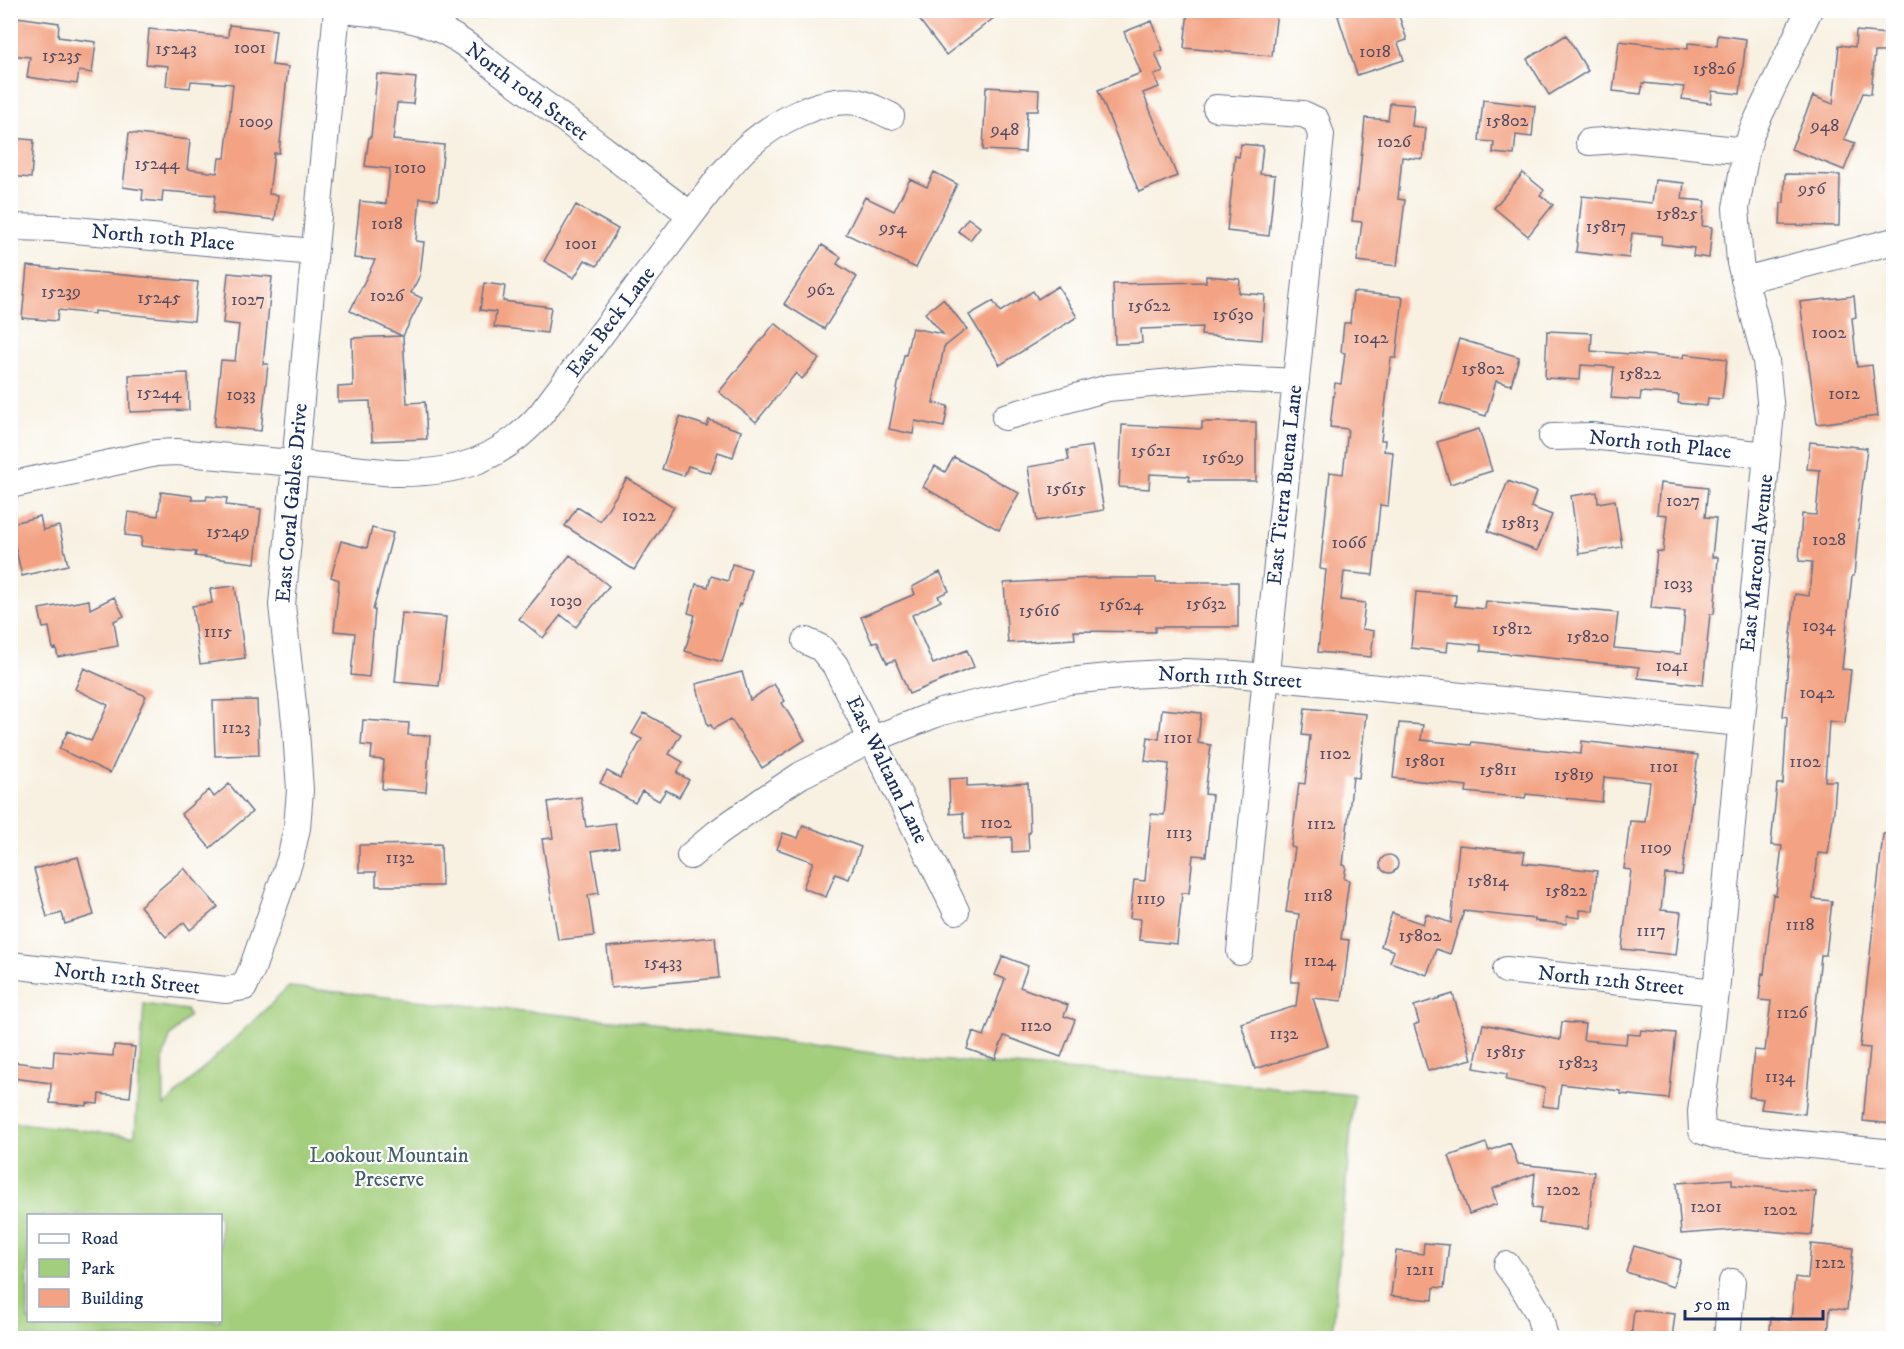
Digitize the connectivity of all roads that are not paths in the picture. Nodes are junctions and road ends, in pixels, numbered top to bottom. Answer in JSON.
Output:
{"nodes":[{"id":1,"x":337,"y":10,"type":"edge"},
{"id":2,"x":345,"y":10,"type":"edge"},
{"id":3,"x":1809,"y":10,"type":"edge"},
{"id":4,"x":1216,"y":108,"type":"dead end"},
{"id":5,"x":891,"y":116,"type":"dead end"},
{"id":6,"x":1589,"y":142,"type":"dead end"},
{"id":7,"x":1746,"y":151,"type":"junction"},
{"id":8,"x":691,"y":215,"type":"junction"},
{"id":9,"x":10,"y":227,"type":"edge"},
{"id":10,"x":1893,"y":241,"type":"edge"},
{"id":11,"x":315,"y":252,"type":"junction"},
{"id":12,"x":1744,"y":280,"type":"junction"},
{"id":13,"x":1296,"y":382,"type":"junction"},
{"id":14,"x":1005,"y":417,"type":"dead end"},
{"id":15,"x":1552,"y":437,"type":"dead end"},
{"id":16,"x":1767,"y":455,"type":"junction"},
{"id":17,"x":294,"y":462,"type":"junction"},
{"id":18,"x":10,"y":484,"type":"edge"},
{"id":19,"x":806,"y":641,"type":"dead end"},
{"id":20,"x":1265,"y":678,"type":"junction"},
{"id":21,"x":1741,"y":723,"type":"junction"},
{"id":22,"x":873,"y":739,"type":"junction"},
{"id":23,"x":690,"y":856,"type":"dead end"},
{"id":24,"x":956,"y":910,"type":"dead end"},
{"id":25,"x":1240,"y":952,"type":"dead end"},
{"id":26,"x":10,"y":965,"type":"edge"},
{"id":27,"x":1506,"y":970,"type":"dead end"},
{"id":28,"x":244,"y":987,"type":"joint"},
{"id":29,"x":1716,"y":992,"type":"junction"},
{"id":30,"x":1893,"y":1153,"type":"edge"},
{"id":31,"x":1507,"y":1265,"type":"dead end"},
{"id":32,"x":1732,"y":1282,"type":"dead end"},
{"id":33,"x":1545,"y":1338,"type":"edge"},
{"id":34,"x":1727,"y":1338,"type":"edge"}],
"edges":[{"from":1,"to":11,"type":"street","name":"East Coral Gables Drive"},
{"from":2,"to":8,"type":"street","name":"North 10th Street"},
{"from":3,"to":7,"type":"street","name":"East Marconi Avenue"},
{"from":4,"to":13,"type":"street","name":"East Tierra Buena Lane"},
{"from":5,"to":8,"type":"street","name":"East Beck Lane"},
{"from":6,"to":7,"type":"street"},
{"from":7,"to":12,"type":"street","name":"East Marconi Avenue"},
{"from":8,"to":17,"type":"street","name":"East Beck Lane"},
{"from":9,"to":11,"type":"street","name":"North 10th Place"},
{"from":10,"to":12,"type":"street"},
{"from":11,"to":17,"type":"street","name":"East Coral Gables Drive"},
{"from":12,"to":16,"type":"street","name":"East Marconi Avenue"},
{"from":13,"to":14,"type":"street"},
{"from":13,"to":20,"type":"street","name":"East Tierra Buena Lane"},
{"from":15,"to":16,"type":"street","name":"North 10th Place"},
{"from":16,"to":21,"type":"street","name":"East Marconi Avenue"},
{"from":17,"to":18,"type":"street"},
{"from":17,"to":28,"type":"street","name":"East Coral Gables Drive"},
{"from":19,"to":22,"type":"street","name":"East Waltann Lane"},
{"from":20,"to":21,"type":"street","name":"North 11th Street"},
{"from":20,"to":22,"type":"street","name":"North 11th Street"},
{"from":20,"to":25,"type":"street","name":"East Tierra Buena Lane"},
{"from":21,"to":29,"type":"street","name":"East Marconi Avenue"},
{"from":22,"to":23,"type":"street","name":"North 11th Street"},
{"from":22,"to":24,"type":"street","name":"East Waltann Lane"},
{"from":26,"to":28,"type":"street","name":"North 12th Street"},
{"from":27,"to":29,"type":"street","name":"North 12th Street"},
{"from":29,"to":30,"type":"street","name":"East Marconi Avenue"},
{"from":31,"to":33,"type":"street"},
{"from":32,"to":34,"type":"street"}]}
